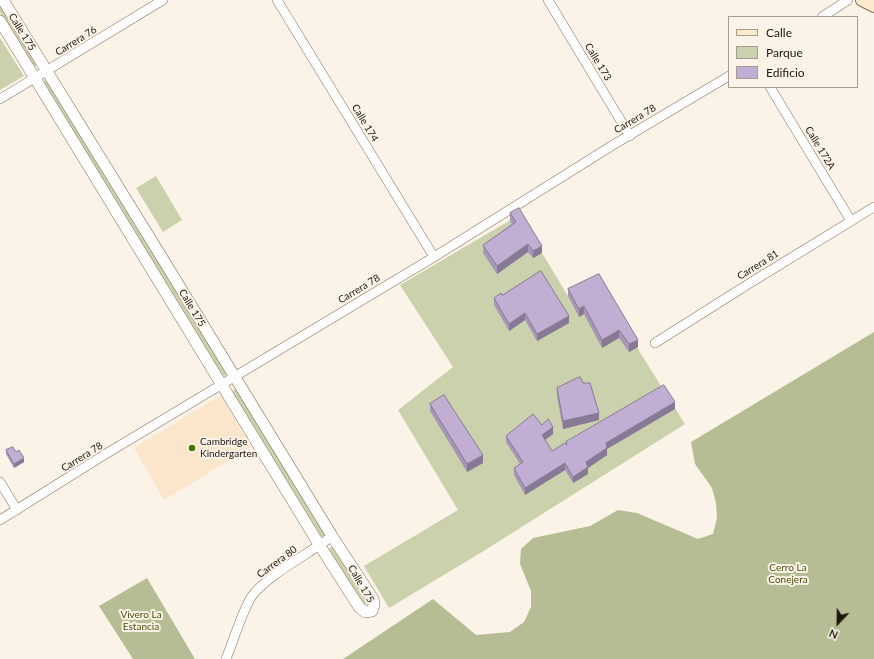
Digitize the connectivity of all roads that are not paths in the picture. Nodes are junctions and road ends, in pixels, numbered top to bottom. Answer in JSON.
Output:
{"nodes":[{"id":1,"x":3,"y":0,"type":"edge"},
{"id":2,"x":163,"y":0,"type":"edge"},
{"id":3,"x":277,"y":0,"type":"edge"},
{"id":4,"x":548,"y":0,"type":"edge"},
{"id":5,"x":848,"y":0,"type":"edge"},
{"id":6,"x":862,"y":0,"type":"edge"},
{"id":7,"x":874,"y":6,"type":"edge"},
{"id":8,"x":824,"y":16,"type":"edge"},
{"id":9,"x":0,"y":21,"type":"edge"},
{"id":10,"x":47,"y":72,"type":"junction"},
{"id":11,"x":728,"y":77,"type":"edge"},
{"id":12,"x":35,"y":78,"type":"junction"},
{"id":13,"x":771,"y":88,"type":"edge"},
{"id":14,"x":0,"y":99,"type":"edge"},
{"id":15,"x":630,"y":136,"type":"junction"},
{"id":16,"x":874,"y":207,"type":"edge"},
{"id":17,"x":850,"y":221,"type":"junction"},
{"id":18,"x":434,"y":257,"type":"junction"},
{"id":19,"x":655,"y":343,"type":"dead end"},
{"id":20,"x":234,"y":377,"type":"junction"},
{"id":21,"x":222,"y":385,"type":"junction"},
{"id":22,"x":0,"y":482,"type":"edge"},
{"id":23,"x":17,"y":510,"type":"junction"},
{"id":24,"x":0,"y":520,"type":"edge"},
{"id":25,"x":332,"y":536,"type":"junction"},
{"id":26,"x":320,"y":546,"type":"junction"},
{"id":27,"x":226,"y":659,"type":"edge"}],
"edges":[{"from":1,"to":10,"type":"street","name":"Calle 175"},
{"from":2,"to":10,"type":"street","name":"Carrera 76"},
{"from":3,"to":18,"type":"street","name":"Calle 174"},
{"from":4,"to":15,"type":"street","name":"Calle 173"},
{"from":5,"to":8,"type":"street"},
{"from":6,"to":7,"type":"main road"},
{"from":9,"to":12,"type":"street","name":"Calle 175"},
{"from":10,"to":12,"type":"street","name":"Carrera 76"},
{"from":10,"to":20,"type":"street","name":"Calle 175"},
{"from":11,"to":15,"type":"street","name":"Carrera 78"},
{"from":12,"to":14,"type":"street","name":"Carrera 76"},
{"from":12,"to":21,"type":"street","name":"Calle 175"},
{"from":13,"to":17,"type":"street","name":"Calle 172A"},
{"from":15,"to":18,"type":"street","name":"Carrera 78"},
{"from":16,"to":17,"type":"street","name":"Carrera 81"},
{"from":17,"to":19,"type":"street","name":"Carrera 81"},
{"from":18,"to":20,"type":"street","name":"Carrera 78"},
{"from":20,"to":21,"type":"street","name":"Carrera 78"},
{"from":20,"to":25,"type":"street","name":"Calle 175"},
{"from":21,"to":23,"type":"street","name":"Carrera 78"},
{"from":21,"to":26,"type":"street","name":"Calle 175"},
{"from":22,"to":23,"type":"street"},
{"from":23,"to":24,"type":"street","name":"Carrera 78"},
{"from":25,"to":26,"type":"street","name":"Carrera 80"},
{"from":25,"to":26,"type":"street","name":"Calle 175"},
{"from":26,"to":27,"type":"street","name":"Carrera 80"}]}
